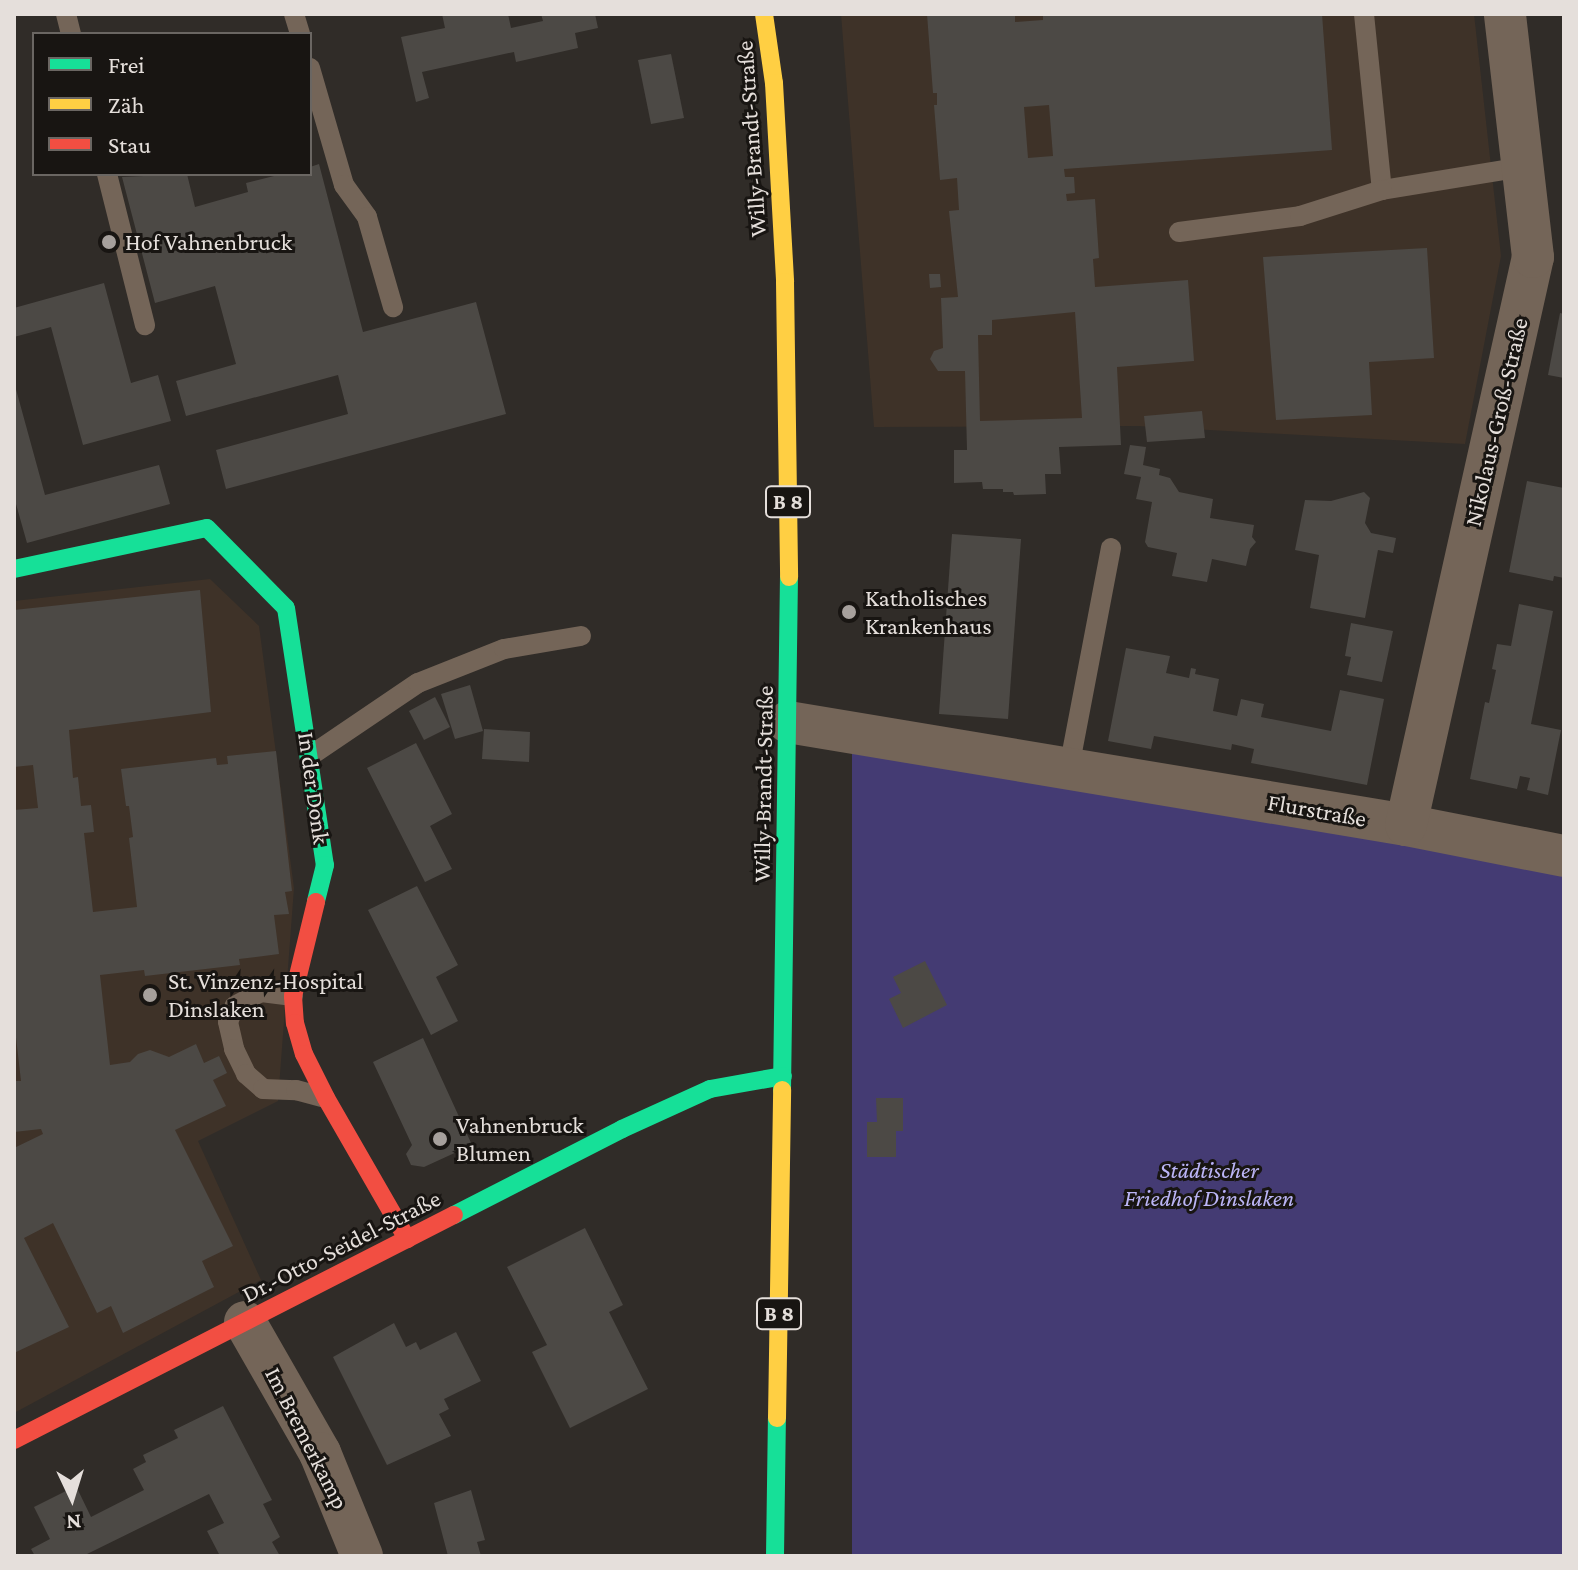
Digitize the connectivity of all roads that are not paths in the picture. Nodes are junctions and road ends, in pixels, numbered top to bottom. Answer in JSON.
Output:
{"nodes":[{"id":1,"x":764,"y":14,"type":"edge"},
{"id":2,"x":1364,"y":14,"type":"edge"},
{"id":3,"x":1505,"y":14,"type":"edge"},
{"id":4,"x":312,"y":75,"type":"edge"},
{"id":5,"x":1523,"y":167,"type":"junction"},
{"id":6,"x":108,"y":176,"type":"edge"},
{"id":7,"x":1382,"y":190,"type":"junction"},
{"id":8,"x":1179,"y":232,"type":"dead end"},
{"id":9,"x":1548,"y":256,"type":"edge"},
{"id":10,"x":393,"y":307,"type":"dead end"},
{"id":11,"x":145,"y":325,"type":"dead end"},
{"id":12,"x":1111,"y":548,"type":"dead end"},
{"id":13,"x":16,"y":564,"type":"edge"},
{"id":14,"x":581,"y":636,"type":"dead end"},
{"id":15,"x":788,"y":722,"type":"junction"},
{"id":16,"x":310,"y":756,"type":"junction"},
{"id":17,"x":1069,"y":768,"type":"junction"},
{"id":18,"x":1406,"y":825,"type":"junction"},
{"id":19,"x":1564,"y":856,"type":"edge"},
{"id":20,"x":293,"y":996,"type":"junction"},
{"id":21,"x":783,"y":1076,"type":"junction"},
{"id":22,"x":326,"y":1098,"type":"junction"},
{"id":23,"x":407,"y":1239,"type":"junction"},
{"id":24,"x":245,"y":1322,"type":"junction"},
{"id":25,"x":14,"y":1440,"type":"edge"},
{"id":26,"x":362,"y":1556,"type":"edge"},
{"id":27,"x":775,"y":1556,"type":"edge"}],
"edges":[{"from":1,"to":15,"type":"street","name":"Willy-Brandt-Straße","number":"B 8"},
{"from":2,"to":7,"type":"lane"},
{"from":3,"to":5,"type":"street","name":"Nikolaus-Groß-Straße"},
{"from":4,"to":10,"type":"lane"},
{"from":5,"to":7,"type":"lane"},
{"from":5,"to":9,"type":"street","name":"Nikolaus-Groß-Straße"},
{"from":6,"to":11,"type":"lane"},
{"from":7,"to":8,"type":"lane"},
{"from":9,"to":18,"type":"street","name":"Nikolaus-Groß-Straße"},
{"from":12,"to":17,"type":"lane"},
{"from":13,"to":16,"type":"street","name":"In der Donk"},
{"from":14,"to":16,"type":"lane"},
{"from":15,"to":17,"type":"street","name":"Flurstraße"},
{"from":15,"to":21,"type":"street","name":"Willy-Brandt-Straße","number":"B 8"},
{"from":16,"to":20,"type":"street","name":"In der Donk"},
{"from":17,"to":18,"type":"street","name":"Flurstraße"},
{"from":18,"to":19,"type":"street","name":"Flurstraße"},
{"from":20,"to":22,"type":"street","name":"In der Donk"},
{"from":20,"to":22,"type":"lane"},
{"from":21,"to":23,"type":"street","name":"Dr.-Otto-Seidel-Straße"},
{"from":21,"to":27,"type":"street","name":"Willy-Brandt-Straße","number":"B 8"},
{"from":22,"to":23,"type":"street","name":"In der Donk"},
{"from":23,"to":24,"type":"street","name":"Dr.-Otto-Seidel-Straße"},
{"from":24,"to":25,"type":"street","name":"Dr.-Otto-Seidel-Straße"},
{"from":24,"to":26,"type":"street","name":"Im Bremerkamp"}]}
